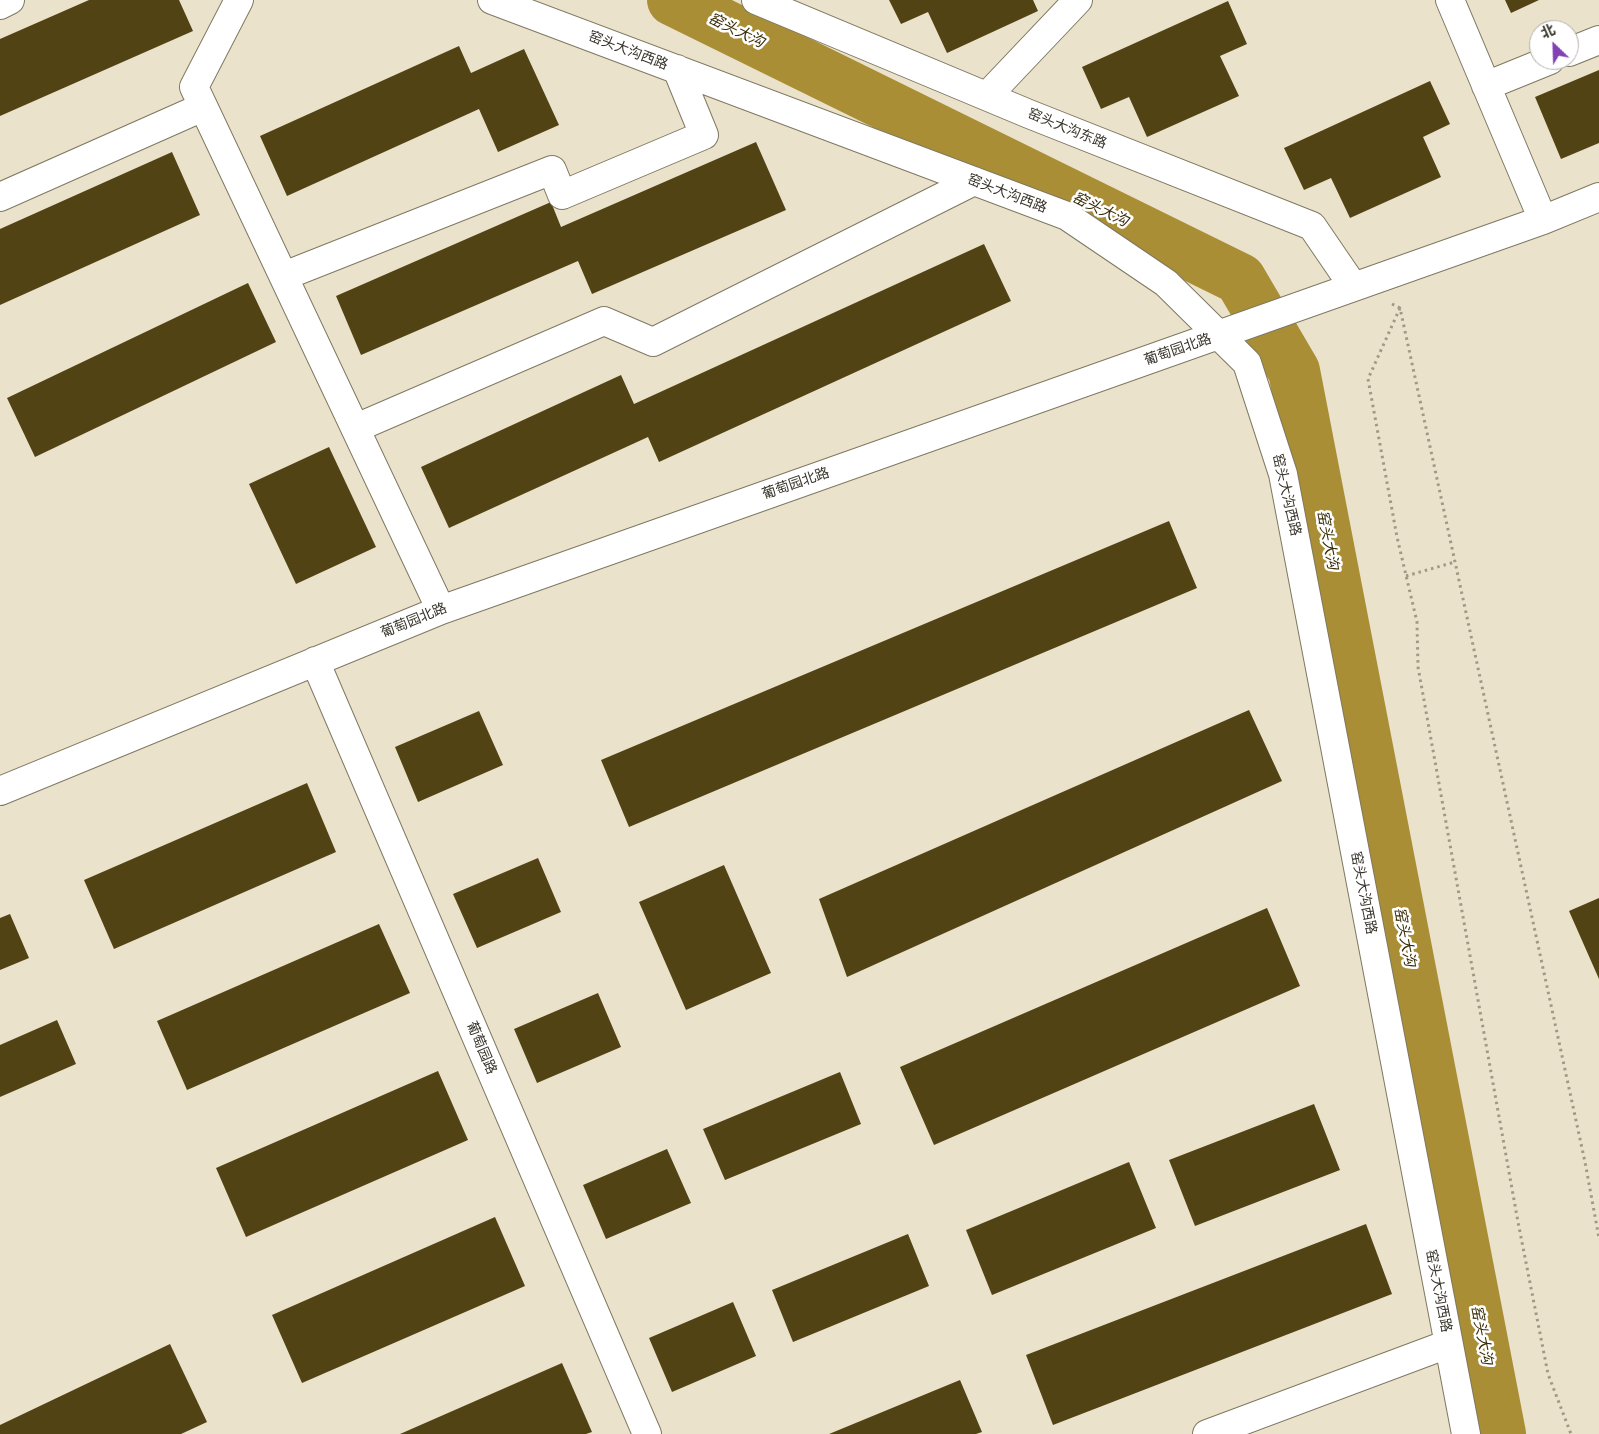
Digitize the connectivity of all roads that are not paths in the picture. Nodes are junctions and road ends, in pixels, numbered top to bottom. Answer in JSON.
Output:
{"nodes":[{"id":1,"x":10,"y":0,"type":"edge"},
{"id":2,"x":239,"y":0,"type":"edge"},
{"id":3,"x":492,"y":0,"type":"edge"},
{"id":4,"x":756,"y":0,"type":"edge"},
{"id":5,"x":1078,"y":0,"type":"edge"},
{"id":6,"x":1450,"y":0,"type":"edge"},
{"id":7,"x":0,"y":4,"type":"edge"},
{"id":8,"x":1599,"y":40,"type":"edge"},
{"id":9,"x":1579,"y":48,"type":"edge"},
{"id":10,"x":1529,"y":69,"type":"edge"},
{"id":11,"x":677,"y":70,"type":"junction"},
{"id":12,"x":1486,"y":86,"type":"junction"},
{"id":13,"x":988,"y":96,"type":"junction"},
{"id":14,"x":203,"y":107,"type":"junction"},
{"id":15,"x":974,"y":181,"type":"junction"},
{"id":16,"x":0,"y":197,"type":"edge"},
{"id":17,"x":1599,"y":198,"type":"edge"},
{"id":18,"x":1544,"y":220,"type":"junction"},
{"id":19,"x":284,"y":276,"type":"junction"},
{"id":20,"x":1354,"y":286,"type":"junction"},
{"id":21,"x":1219,"y":335,"type":"junction"},
{"id":22,"x":356,"y":428,"type":"junction"},
{"id":23,"x":441,"y":610,"type":"junction"},
{"id":24,"x":315,"y":662,"type":"junction"},
{"id":25,"x":0,"y":791,"type":"edge"},
{"id":26,"x":1448,"y":1344,"type":"junction"},
{"id":27,"x":647,"y":1434,"type":"edge"},
{"id":28,"x":1207,"y":1434,"type":"edge"},
{"id":29,"x":1466,"y":1434,"type":"edge"}],
"edges":[{"from":1,"to":7,"type":"street"},
{"from":2,"to":14,"type":"street"},
{"from":3,"to":11,"type":"street","name":"窑头大沟西路"},
{"from":4,"to":13,"type":"street","name":"窑头大沟东路"},
{"from":5,"to":13,"type":"street"},
{"from":6,"to":12,"type":"street"},
{"from":8,"to":9,"type":"street"},
{"from":10,"to":12,"type":"street"},
{"from":11,"to":15,"type":"street","name":"窑头大沟西路"},
{"from":11,"to":19,"type":"street"},
{"from":12,"to":18,"type":"street"},
{"from":13,"to":20,"type":"street","name":"窑头大沟东路"},
{"from":14,"to":16,"type":"street"},
{"from":14,"to":19,"type":"street"},
{"from":15,"to":21,"type":"street","name":"窑头大沟西路"},
{"from":15,"to":22,"type":"street"},
{"from":17,"to":18,"type":"street","name":"葡萄园北路"},
{"from":18,"to":20,"type":"street","name":"葡萄园北路"},
{"from":19,"to":22,"type":"street"},
{"from":20,"to":21,"type":"street","name":"葡萄园北路"},
{"from":21,"to":23,"type":"street","name":"葡萄园北路"},
{"from":21,"to":26,"type":"street","name":"窑头大沟西路"},
{"from":22,"to":23,"type":"street"},
{"from":23,"to":24,"type":"street","name":"葡萄园北路"},
{"from":24,"to":25,"type":"street","name":"葡萄园北路"},
{"from":24,"to":27,"type":"street","name":"葡萄园路"},
{"from":26,"to":28,"type":"street"},
{"from":26,"to":29,"type":"street","name":"窑头大沟西路"}]}
